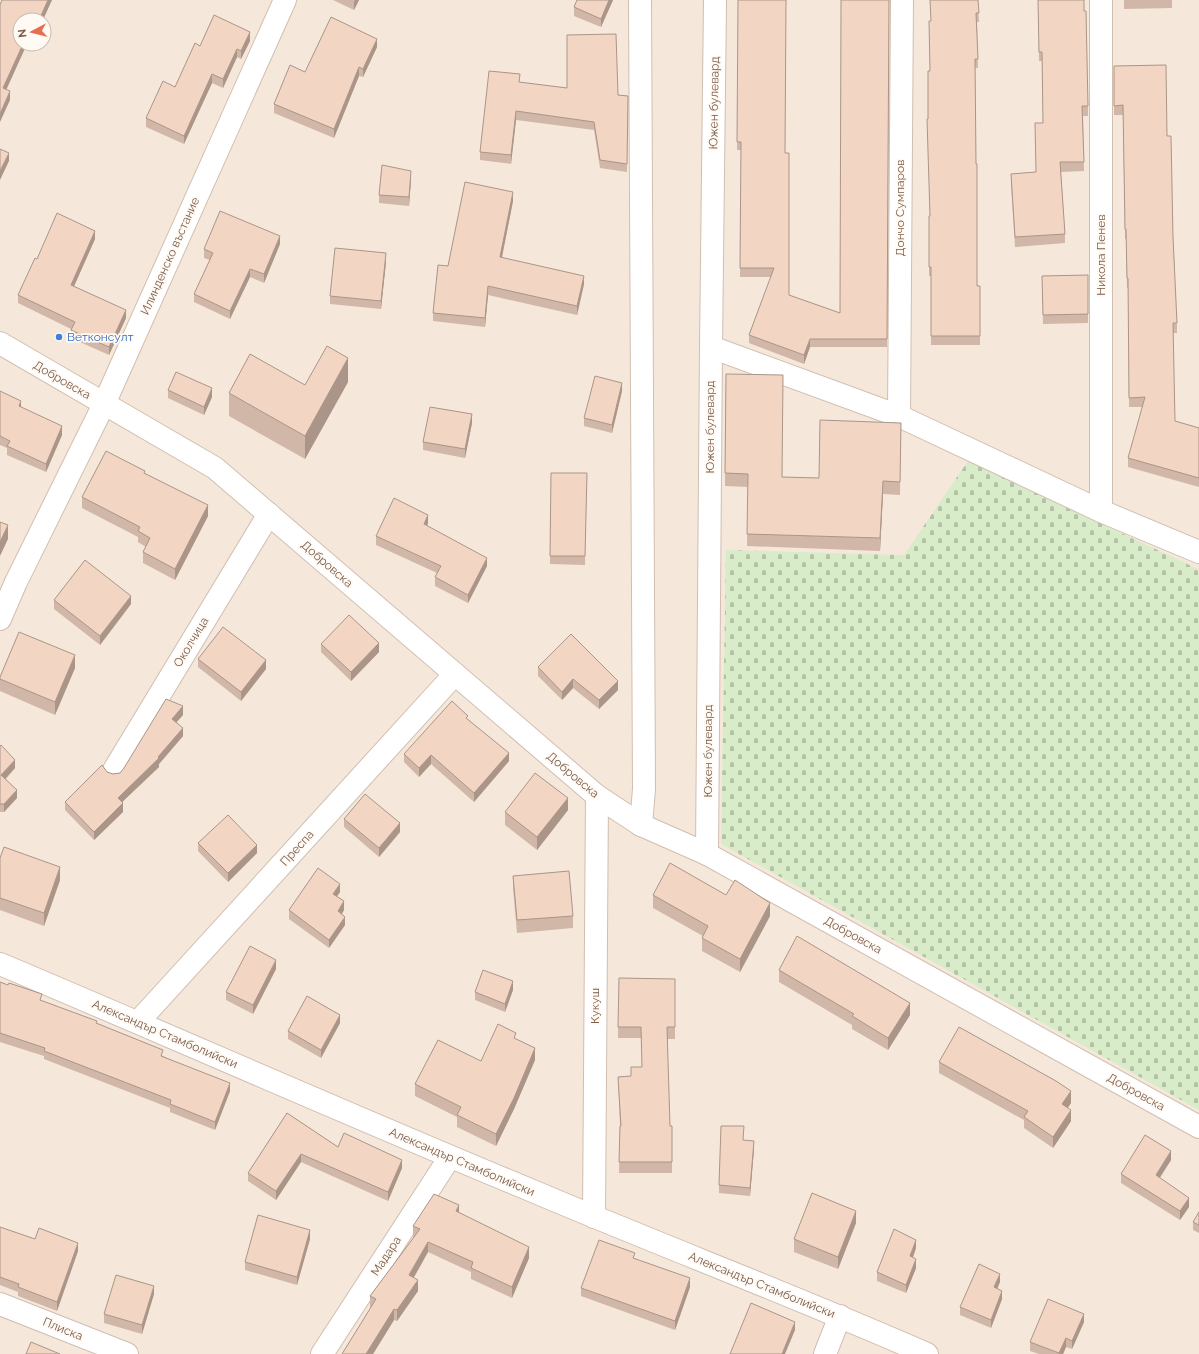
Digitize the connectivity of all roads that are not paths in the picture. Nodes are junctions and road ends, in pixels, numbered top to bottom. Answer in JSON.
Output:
{"nodes":[{"id":1,"x":285,"y":0,"type":"edge"},
{"id":2,"x":640,"y":0,"type":"edge"},
{"id":3,"x":715,"y":0,"type":"edge"},
{"id":4,"x":902,"y":0,"type":"edge"},
{"id":5,"x":1102,"y":0,"type":"edge"},
{"id":6,"x":0,"y":343,"type":"edge"},
{"id":7,"x":711,"y":347,"type":"junction"},
{"id":8,"x":104,"y":404,"type":"junction"},
{"id":9,"x":899,"y":416,"type":"junction"},
{"id":10,"x":1101,"y":511,"type":"junction"},
{"id":11,"x":269,"y":514,"type":"junction"},
{"id":12,"x":1199,"y":552,"type":"edge"},
{"id":13,"x":0,"y":619,"type":"edge"},
{"id":14,"x":456,"y":674,"type":"junction"},
{"id":15,"x":114,"y":770,"type":"dead end"},
{"id":16,"x":597,"y":796,"type":"junction"},
{"id":17,"x":641,"y":825,"type":"junction"},
{"id":18,"x":707,"y":854,"type":"junction"},
{"id":19,"x":0,"y":964,"type":"edge"},
{"id":20,"x":138,"y":1022,"type":"junction"},
{"id":21,"x":1199,"y":1127,"type":"edge"},
{"id":22,"x":450,"y":1157,"type":"junction"},
{"id":23,"x":594,"y":1217,"type":"junction"},
{"id":24,"x":0,"y":1304,"type":"edge"},
{"id":25,"x":840,"y":1316,"type":"junction"},
{"id":26,"x":127,"y":1354,"type":"edge"},
{"id":27,"x":322,"y":1354,"type":"edge"},
{"id":28,"x":825,"y":1354,"type":"edge"},
{"id":29,"x":927,"y":1354,"type":"edge"}],
"edges":[{"from":1,"to":8,"type":"street","name":"Илинденско въстание"},
{"from":2,"to":17,"type":"street"},
{"from":3,"to":7,"type":"street","name":"Южен булевард"},
{"from":4,"to":9,"type":"street","name":"Дончо Сумпаров"},
{"from":5,"to":10,"type":"street","name":"Никола Пенев"},
{"from":6,"to":8,"type":"street","name":"Добровска"},
{"from":7,"to":9,"type":"street"},
{"from":7,"to":18,"type":"street","name":"Южен булевард"},
{"from":8,"to":11,"type":"street","name":"Добровска"},
{"from":8,"to":13,"type":"street","name":"Илинденско въстание"},
{"from":9,"to":10,"type":"street"},
{"from":10,"to":12,"type":"street"},
{"from":11,"to":14,"type":"street","name":"Добровска"},
{"from":11,"to":15,"type":"street","name":"Околчица"},
{"from":14,"to":16,"type":"street","name":"Добровска"},
{"from":14,"to":20,"type":"street","name":"Преспа"},
{"from":16,"to":17,"type":"street","name":"Добровска"},
{"from":16,"to":23,"type":"street","name":"Кукуш"},
{"from":17,"to":18,"type":"street","name":"Добровска"},
{"from":18,"to":21,"type":"street","name":"Добровска"},
{"from":19,"to":20,"type":"street","name":"Александър Стамболийски"},
{"from":20,"to":22,"type":"street","name":"Александър Стамболийски"},
{"from":22,"to":23,"type":"street","name":"Александър Стамболийски"},
{"from":22,"to":27,"type":"street","name":"Мадара"},
{"from":23,"to":25,"type":"street","name":"Александър Стамболийски"},
{"from":24,"to":26,"type":"street","name":"Плиска"},
{"from":25,"to":28,"type":"street"},
{"from":25,"to":29,"type":"street","name":"Александър Стамболийски"}]}
